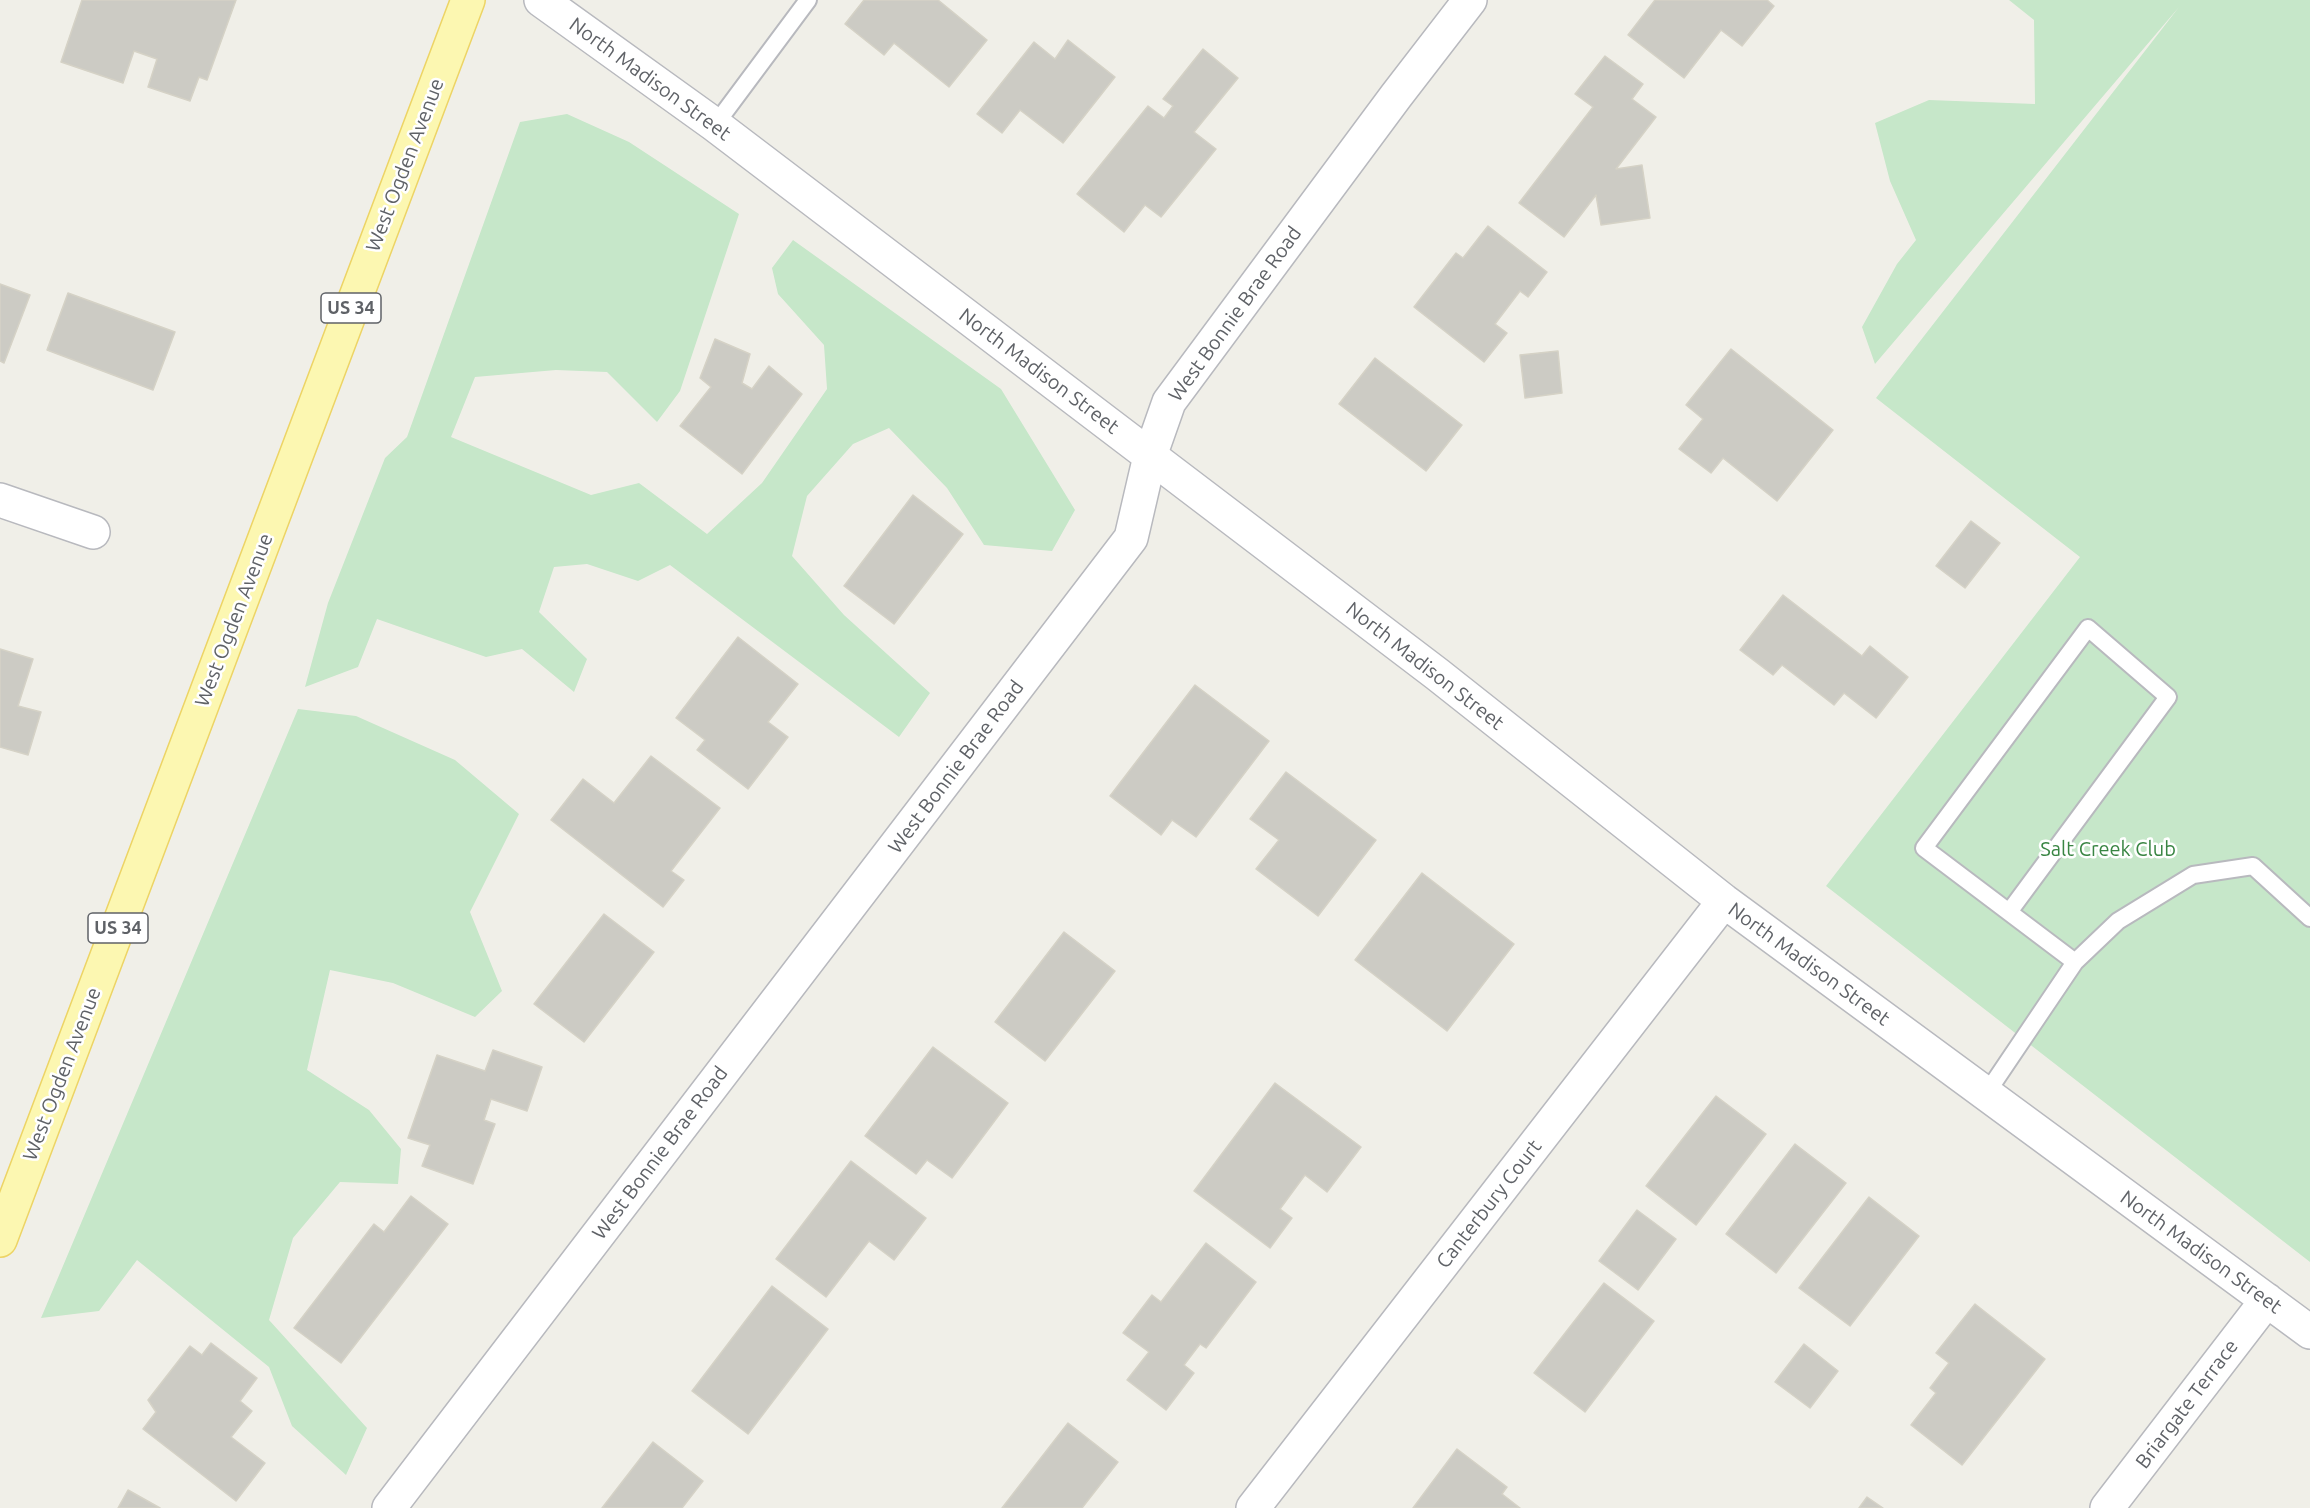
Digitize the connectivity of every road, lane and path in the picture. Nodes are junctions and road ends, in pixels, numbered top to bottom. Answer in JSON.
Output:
{"nodes":[{"id":1,"x":468,"y":0,"type":"edge"},
{"id":2,"x":541,"y":0,"type":"edge"},
{"id":3,"x":808,"y":0,"type":"edge"},
{"id":4,"x":1470,"y":0,"type":"edge"},
{"id":5,"x":715,"y":125,"type":"junction"},
{"id":6,"x":1150,"y":456,"type":"junction"},
{"id":7,"x":0,"y":500,"type":"edge"},
{"id":8,"x":93,"y":532,"type":"dead end"},
{"id":9,"x":1724,"y":901,"type":"junction"},
{"id":10,"x":2009,"y":912,"type":"junction"},
{"id":11,"x":2310,"y":918,"type":"edge"},
{"id":12,"x":2075,"y":962,"type":"junction"},
{"id":13,"x":1986,"y":1094,"type":"junction"},
{"id":14,"x":0,"y":1240,"type":"edge"},
{"id":15,"x":2267,"y":1300,"type":"junction"},
{"id":16,"x":2310,"y":1332,"type":"edge"},
{"id":17,"x":389,"y":1508,"type":"edge"},
{"id":18,"x":1253,"y":1508,"type":"edge"},
{"id":19,"x":2107,"y":1508,"type":"edge"}],
"edges":[{"from":1,"to":14,"type":"main road","name":"West Ogden Avenue","number":"US 34"},
{"from":2,"to":5,"type":"street","name":"North Madison Street"},
{"from":3,"to":5,"type":"lane"},
{"from":4,"to":6,"type":"street","name":"West Bonnie Brae Road"},
{"from":5,"to":6,"type":"street","name":"North Madison Street"},
{"from":6,"to":9,"type":"street","name":"North Madison Street"},
{"from":6,"to":17,"type":"street","name":"West Bonnie Brae Road"},
{"from":7,"to":8,"type":"street"},
{"from":9,"to":13,"type":"street","name":"North Madison Street"},
{"from":9,"to":18,"type":"street","name":"Canterbury Court"},
{"from":10,"to":10,"type":"lane"},
{"from":10,"to":12,"type":"lane"},
{"from":11,"to":12,"type":"lane"},
{"from":12,"to":13,"type":"lane"},
{"from":13,"to":15,"type":"street","name":"North Madison Street"},
{"from":15,"to":16,"type":"street","name":"North Madison Street"},
{"from":15,"to":19,"type":"street","name":"Briargate Terrace"}]}
